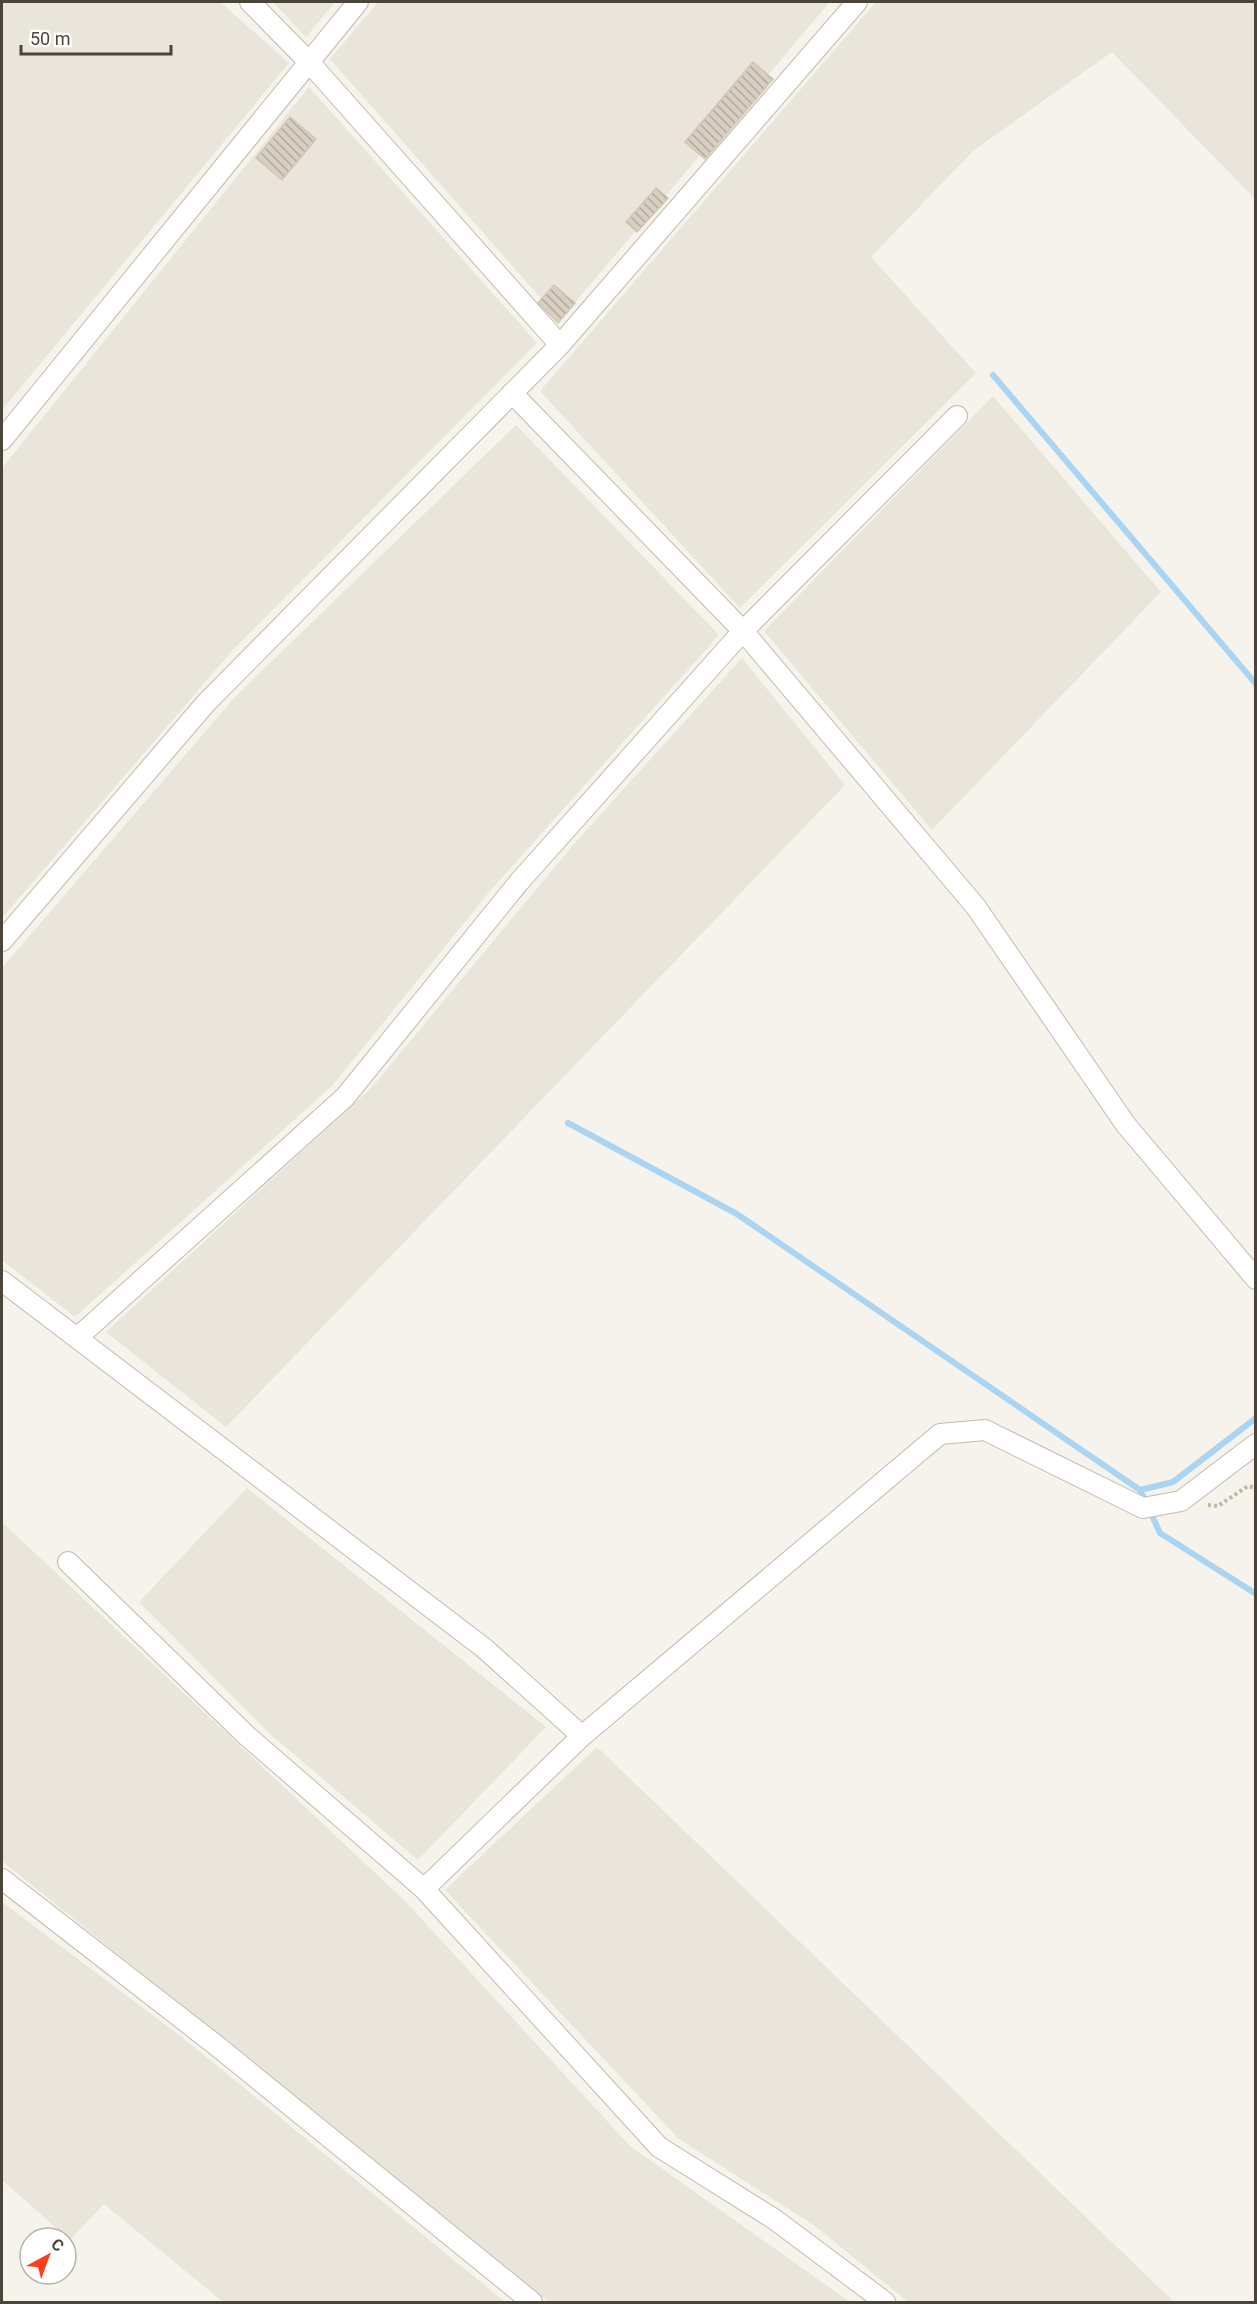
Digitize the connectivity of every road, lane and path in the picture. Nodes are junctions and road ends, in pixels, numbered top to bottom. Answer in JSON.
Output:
{"nodes":[{"id":1,"x":250,"y":2,"type":"edge"},
{"id":2,"x":358,"y":2,"type":"edge"},
{"id":3,"x":857,"y":2,"type":"edge"},
{"id":4,"x":309,"y":62,"type":"junction"},
{"id":5,"x":560,"y":345,"type":"junction"},
{"id":6,"x":512,"y":393,"type":"junction"},
{"id":7,"x":957,"y":416,"type":"dead end"},
{"id":8,"x":2,"y":440,"type":"edge"},
{"id":9,"x":743,"y":631,"type":"junction"},
{"id":10,"x":2,"y":941,"type":"edge"},
{"id":11,"x":1256,"y":1279,"type":"edge"},
{"id":12,"x":2,"y":1281,"type":"edge"},
{"id":13,"x":77,"y":1338,"type":"junction"},
{"id":14,"x":1256,"y":1444,"type":"edge"},
{"id":15,"x":68,"y":1562,"type":"dead end"},
{"id":16,"x":582,"y":1736,"type":"junction"},
{"id":17,"x":2,"y":1879,"type":"edge"},
{"id":18,"x":424,"y":1889,"type":"junction"},
{"id":19,"x":532,"y":2302,"type":"edge"},
{"id":20,"x":885,"y":2302,"type":"edge"}],
"edges":[{"from":1,"to":4,"type":"street"},
{"from":2,"to":4,"type":"street"},
{"from":3,"to":5,"type":"street"},
{"from":4,"to":5,"type":"street"},
{"from":4,"to":8,"type":"street"},
{"from":5,"to":6,"type":"street"},
{"from":6,"to":9,"type":"street"},
{"from":6,"to":10,"type":"street"},
{"from":7,"to":9,"type":"street"},
{"from":9,"to":11,"type":"street"},
{"from":9,"to":13,"type":"street"},
{"from":12,"to":13,"type":"street"},
{"from":13,"to":16,"type":"street"},
{"from":14,"to":16,"type":"street"},
{"from":15,"to":18,"type":"street"},
{"from":16,"to":18,"type":"street"},
{"from":17,"to":19,"type":"street"},
{"from":18,"to":20,"type":"street"}]}
